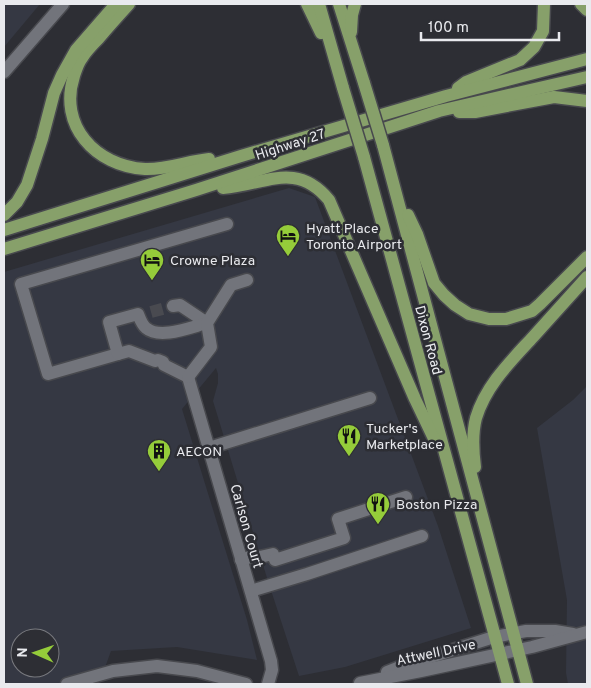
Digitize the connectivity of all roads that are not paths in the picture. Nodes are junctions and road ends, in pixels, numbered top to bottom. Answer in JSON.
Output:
{"nodes":[{"id":1,"x":63,"y":4,"type":"edge"},
{"id":2,"x":116,"y":4,"type":"edge"},
{"id":3,"x":130,"y":4,"type":"edge"},
{"id":4,"x":307,"y":4,"type":"edge"},
{"id":5,"x":319,"y":4,"type":"edge"},
{"id":6,"x":340,"y":4,"type":"edge"},
{"id":7,"x":355,"y":4,"type":"edge"},
{"id":8,"x":544,"y":4,"type":"edge"},
{"id":9,"x":581,"y":4,"type":"edge"},
{"id":10,"x":587,"y":10,"type":"edge"},
{"id":11,"x":350,"y":39,"type":"junction"},
{"id":12,"x":587,"y":59,"type":"edge"},
{"id":13,"x":335,"y":61,"type":"junction"},
{"id":14,"x":4,"y":72,"type":"edge"},
{"id":15,"x":587,"y":77,"type":"edge"},
{"id":16,"x":446,"y":96,"type":"junction"},
{"id":17,"x":587,"y":101,"type":"edge"},
{"id":18,"x":439,"y":111,"type":"junction"},
{"id":19,"x":241,"y":156,"type":"junction"},
{"id":20,"x":393,"y":183,"type":"junction"},
{"id":21,"x":196,"y":190,"type":"junction"},
{"id":22,"x":4,"y":216,"type":"edge"},
{"id":23,"x":227,"y":224,"type":"dead end"},
{"id":24,"x":4,"y":230,"type":"edge"},
{"id":25,"x":4,"y":249,"type":"edge"},
{"id":26,"x":587,"y":257,"type":"edge"},
{"id":27,"x":587,"y":277,"type":"edge"},
{"id":28,"x":247,"y":280,"type":"dead end"},
{"id":29,"x":173,"y":306,"type":"tunnel mouth"},
{"id":30,"x":207,"y":323,"type":"junction"},
{"id":31,"x":118,"y":354,"type":"junction"},
{"id":32,"x":188,"y":376,"type":"junction"},
{"id":33,"x":370,"y":398,"type":"dead end"},
{"id":34,"x":209,"y":448,"type":"junction"},
{"id":35,"x":450,"y":474,"type":"junction"},
{"id":36,"x":406,"y":497,"type":"dead end"},
{"id":37,"x":478,"y":502,"type":"junction"},
{"id":38,"x":422,"y":536,"type":"dead end"},
{"id":39,"x":247,"y":558,"type":"junction"},
{"id":40,"x":251,"y":591,"type":"junction"},
{"id":41,"x":513,"y":633,"type":"junction"},
{"id":42,"x":582,"y":633,"type":"edge"},
{"id":43,"x":494,"y":637,"type":"junction"},
{"id":44,"x":518,"y":650,"type":"junction"},
{"id":45,"x":499,"y":654,"type":"junction"},
{"id":46,"x":239,"y":683,"type":"edge"},
{"id":47,"x":67,"y":684,"type":"edge"},
{"id":48,"x":268,"y":684,"type":"edge"},
{"id":49,"x":358,"y":684,"type":"edge"},
{"id":50,"x":508,"y":684,"type":"edge"},
{"id":51,"x":527,"y":684,"type":"edge"}],
"edges":[{"from":1,"to":14,"type":"street"},
{"from":2,"to":22,"type":"main road"},
{"from":3,"to":19,"type":"main road"},
{"from":4,"to":13,"type":"main road"},
{"from":5,"to":13,"type":"main road","name":"Dixon Road"},
{"from":6,"to":11,"type":"main road","name":"Dixon Road"},
{"from":7,"to":11,"type":"main road"},
{"from":8,"to":16,"type":"main road"},
{"from":9,"to":10,"type":"main road"},
{"from":11,"to":20,"type":"main road","name":"Dixon Road","bridge":true},
{"from":12,"to":16,"type":"main road","name":"Highway 27"},
{"from":13,"to":35,"type":"main road","name":"Dixon Road","bridge":true},
{"from":15,"to":18,"type":"main road","name":"Highway 27"},
{"from":16,"to":19,"type":"main road","name":"Highway 27"},
{"from":17,"to":18,"type":"main road"},
{"from":18,"to":21,"type":"main road","name":"Highway 27"},
{"from":19,"to":24,"type":"main road","name":"Highway 27"},
{"from":20,"to":26,"type":"main road"},
{"from":20,"to":37,"type":"main road","name":"Dixon Road"},
{"from":21,"to":25,"type":"main road","name":"Highway 27"},
{"from":21,"to":35,"type":"main road"},
{"from":23,"to":31,"type":"street"},
{"from":27,"to":37,"type":"main road"},
{"from":28,"to":30,"type":"street"},
{"from":29,"to":30,"type":"street"},
{"from":30,"to":31,"type":"street"},
{"from":30,"to":32,"type":"street"},
{"from":31,"to":32,"type":"street"},
{"from":32,"to":34,"type":"street","name":"Carlson Court"},
{"from":33,"to":34,"type":"street"},
{"from":34,"to":39,"type":"street","name":"Carlson Court"},
{"from":35,"to":43,"type":"main road","name":"Dixon Road"},
{"from":36,"to":39,"type":"street"},
{"from":37,"to":41,"type":"main road","name":"Dixon Road"},
{"from":38,"to":40,"type":"street"},
{"from":39,"to":40,"type":"street","name":"Carlson Court"},
{"from":40,"to":48,"type":"street","name":"Carlson Court"},
{"from":41,"to":42,"type":"street","name":"Attwell Drive"},
{"from":41,"to":43,"type":"street","name":"Attwell Drive"},
{"from":41,"to":44,"type":"main road","name":"Dixon Road"},
{"from":42,"to":44,"type":"street","name":"Attwell Drive"},
{"from":43,"to":45,"type":"main road","name":"Dixon Road"},
{"from":43,"to":49,"type":"street","name":"Attwell Drive"},
{"from":44,"to":45,"type":"street","name":"Attwell Drive"},
{"from":44,"to":51,"type":"main road","name":"Dixon Road"},
{"from":45,"to":49,"type":"street","name":"Attwell Drive"},
{"from":45,"to":50,"type":"main road","name":"Dixon Road"},
{"from":46,"to":47,"type":"street"}]}
